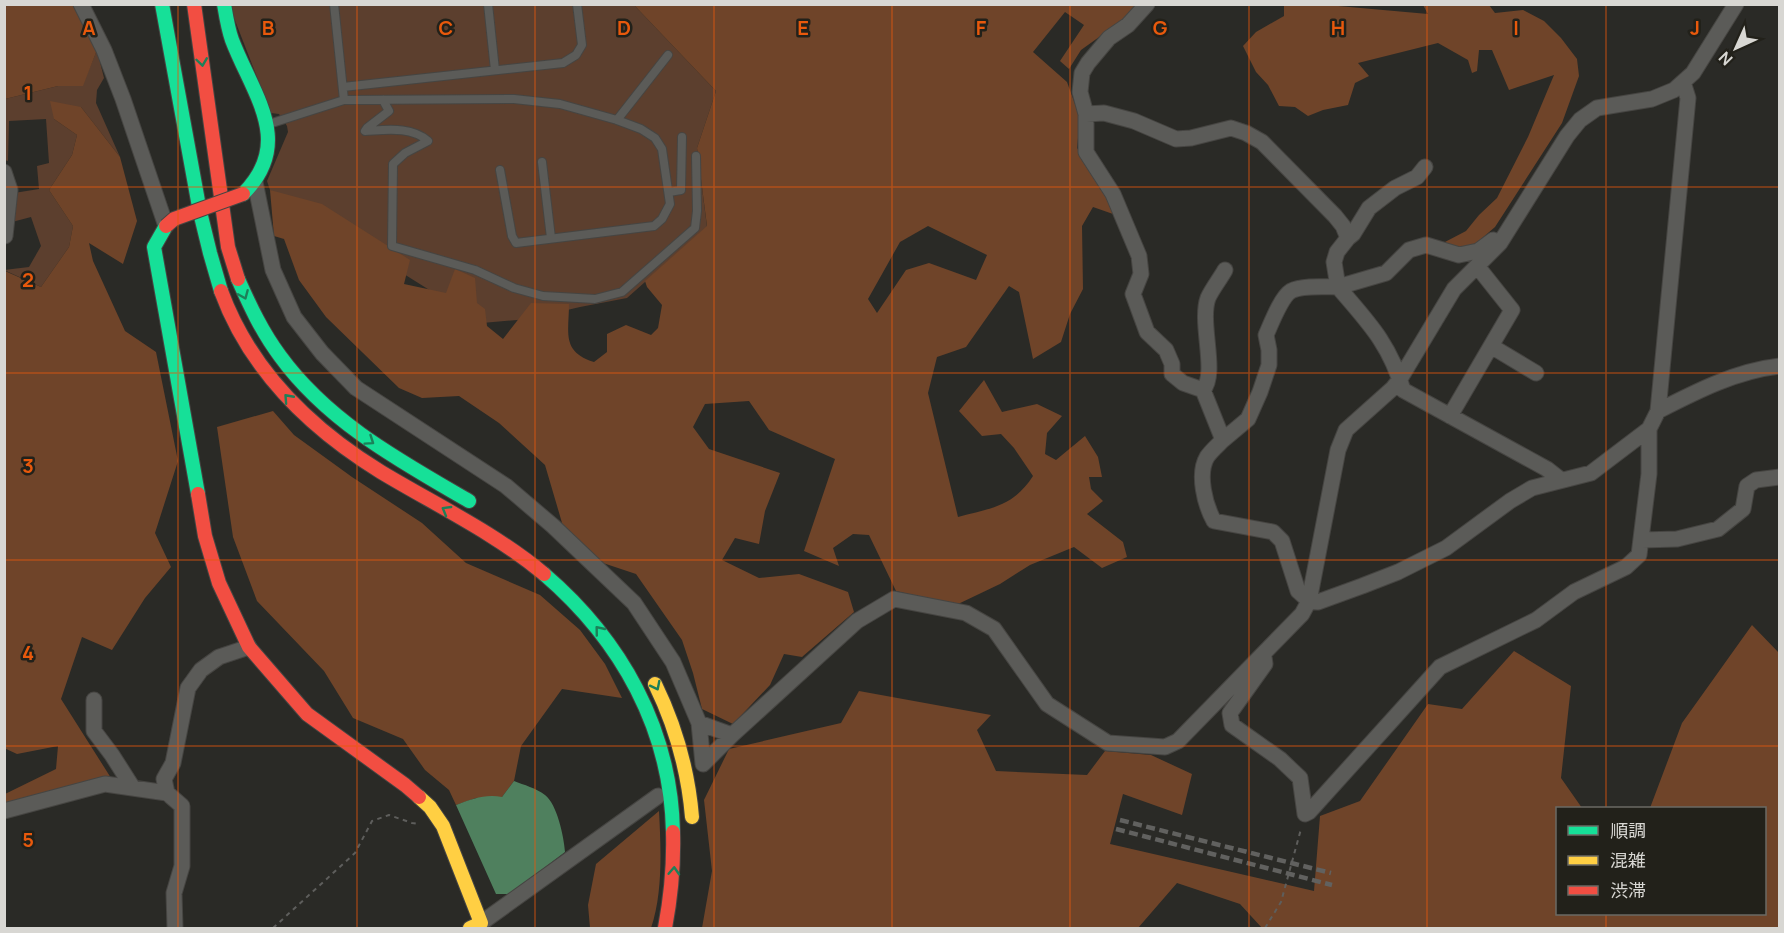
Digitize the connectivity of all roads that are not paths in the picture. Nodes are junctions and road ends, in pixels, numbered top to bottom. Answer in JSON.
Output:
{"nodes":[{"id":1,"x":81,"y":4,"type":"edge"},
{"id":2,"x":154,"y":4,"type":"edge"},
{"id":3,"x":162,"y":4,"type":"edge"},
{"id":4,"x":194,"y":4,"type":"edge"},
{"id":5,"x":224,"y":4,"type":"edge"},
{"id":6,"x":334,"y":4,"type":"edge"},
{"id":7,"x":488,"y":4,"type":"edge"},
{"id":8,"x":577,"y":4,"type":"edge"},
{"id":9,"x":1147,"y":4,"type":"edge"},
{"id":10,"x":1736,"y":4,"type":"edge"},
{"id":11,"x":668,"y":55,"type":"dead end"},
{"id":12,"x":188,"y":61,"type":"dead end"},
{"id":13,"x":495,"y":70,"type":"junction"},
{"id":14,"x":1683,"y":82,"type":"junction"},
{"id":15,"x":343,"y":87,"type":"junction"},
{"id":16,"x":344,"y":100,"type":"junction"},
{"id":17,"x":383,"y":100,"type":"junction"},
{"id":18,"x":1086,"y":114,"type":"junction"},
{"id":19,"x":617,"y":120,"type":"junction"},
{"id":20,"x":267,"y":125,"type":"junction"},
{"id":21,"x":682,"y":137,"type":"dead end"},
{"id":22,"x":696,"y":156,"type":"dead end"},
{"id":23,"x":542,"y":162,"type":"dead end"},
{"id":24,"x":1425,"y":167,"type":"dead end"},
{"id":25,"x":500,"y":170,"type":"dead end"},
{"id":26,"x":4,"y":172,"type":"edge"},
{"id":27,"x":255,"y":182,"type":"junction"},
{"id":28,"x":669,"y":192,"type":"junction"},
{"id":29,"x":197,"y":198,"type":"junction"},
{"id":30,"x":166,"y":226,"type":"junction"},
{"id":31,"x":1508,"y":231,"type":"junction"},
{"id":32,"x":5,"y":236,"type":"edge"},
{"id":33,"x":551,"y":238,"type":"junction"},
{"id":34,"x":1348,"y":238,"type":"junction"},
{"id":35,"x":233,"y":266,"type":"junction"},
{"id":36,"x":1477,"y":266,"type":"junction"},
{"id":37,"x":1225,"y":270,"type":"dead end"},
{"id":38,"x":1338,"y":287,"type":"junction"},
{"id":39,"x":1491,"y":346,"type":"junction"},
{"id":40,"x":1779,"y":366,"type":"edge"},
{"id":41,"x":1536,"y":373,"type":"dead end"},
{"id":42,"x":1400,"y":379,"type":"junction"},
{"id":43,"x":1203,"y":390,"type":"junction"},
{"id":44,"x":1658,"y":411,"type":"junction"},
{"id":45,"x":1450,"y":416,"type":"junction"},
{"id":46,"x":1648,"y":429,"type":"junction"},
{"id":47,"x":1223,"y":440,"type":"junction"},
{"id":48,"x":1779,"y":477,"type":"edge"},
{"id":49,"x":1561,"y":480,"type":"junction"},
{"id":50,"x":483,"y":509,"type":"dead end"},
{"id":51,"x":1641,"y":540,"type":"junction"},
{"id":52,"x":1309,"y":602,"type":"junction"},
{"id":53,"x":249,"y":647,"type":"junction"},
{"id":54,"x":1263,"y":653,"type":"junction"},
{"id":55,"x":650,"y":674,"type":"dead end"},
{"id":56,"x":94,"y":700,"type":"dead end"},
{"id":57,"x":699,"y":723,"type":"junction"},
{"id":58,"x":732,"y":735,"type":"junction"},
{"id":59,"x":133,"y":788,"type":"junction"},
{"id":60,"x":167,"y":793,"type":"junction"},
{"id":61,"x":658,"y":796,"type":"dead end"},
{"id":62,"x":7,"y":813,"type":"edge"},
{"id":63,"x":693,"y":829,"type":"dead end"},
{"id":64,"x":476,"y":926,"type":"edge"},
{"id":65,"x":175,"y":928,"type":"edge"},
{"id":66,"x":665,"y":928,"type":"edge"}],
"edges":[{"from":1,"to":30,"type":"street"},
{"from":2,"to":29,"type":"main road"},
{"from":3,"to":29,"type":"main road"},
{"from":4,"to":35,"type":"main road","one_way":true},
{"from":5,"to":20,"type":"main road"},
{"from":6,"to":15,"type":"lane"},
{"from":7,"to":13,"type":"lane"},
{"from":8,"to":13,"type":"lane"},
{"from":9,"to":18,"type":"street"},
{"from":10,"to":14,"type":"street"},
{"from":11,"to":19,"type":"lane"},
{"from":12,"to":35,"type":"main road"},
{"from":13,"to":15,"type":"lane"},
{"from":14,"to":31,"type":"street"},
{"from":14,"to":44,"type":"street"},
{"from":15,"to":16,"type":"lane"},
{"from":16,"to":17,"type":"lane"},
{"from":16,"to":20,"type":"lane"},
{"from":17,"to":19,"type":"lane"},
{"from":17,"to":22,"type":"lane"},
{"from":18,"to":34,"type":"street"},
{"from":18,"to":43,"type":"street"},
{"from":19,"to":28,"type":"lane"},
{"from":20,"to":27,"type":"main road"},
{"from":21,"to":28,"type":"lane"},
{"from":23,"to":33,"type":"lane"},
{"from":24,"to":34,"type":"street"},
{"from":25,"to":33,"type":"lane"},
{"from":26,"to":32,"type":"street"},
{"from":27,"to":30,"type":"main road","bridge":true},
{"from":27,"to":57,"type":"street"},
{"from":28,"to":33,"type":"lane"},
{"from":66,"to":29,"type":"main road","one_way":true},
{"from":30,"to":53,"type":"main road"},
{"from":31,"to":36,"type":"street"},
{"from":31,"to":38,"type":"street"},
{"from":34,"to":38,"type":"street"},
{"from":35,"to":50,"type":"main road","one_way":true},
{"from":36,"to":39,"type":"street"},
{"from":36,"to":42,"type":"street"},
{"from":37,"to":43,"type":"street"},
{"from":38,"to":42,"type":"street"},
{"from":38,"to":47,"type":"street"},
{"from":39,"to":41,"type":"street"},
{"from":39,"to":45,"type":"street"},
{"from":40,"to":44,"type":"street"},
{"from":42,"to":45,"type":"street"},
{"from":42,"to":52,"type":"street"},
{"from":43,"to":47,"type":"street"},
{"from":44,"to":46,"type":"street"},
{"from":45,"to":49,"type":"street"},
{"from":46,"to":49,"type":"street"},
{"from":46,"to":51,"type":"street"},
{"from":47,"to":52,"type":"street"},
{"from":48,"to":51,"type":"street"},
{"from":49,"to":52,"type":"street"},
{"from":51,"to":54,"type":"street"},
{"from":52,"to":54,"type":"street"},
{"from":53,"to":60,"type":"street"},
{"from":53,"to":64,"type":"main road"},
{"from":54,"to":58,"type":"street"},
{"from":55,"to":63,"type":"main road","one_way":true},
{"from":56,"to":59,"type":"street"},
{"from":57,"to":58,"type":"street"},
{"from":57,"to":58,"type":"street"},
{"from":59,"to":60,"type":"street"},
{"from":59,"to":62,"type":"street"},
{"from":60,"to":65,"type":"street"},
{"from":61,"to":64,"type":"street"}]}
